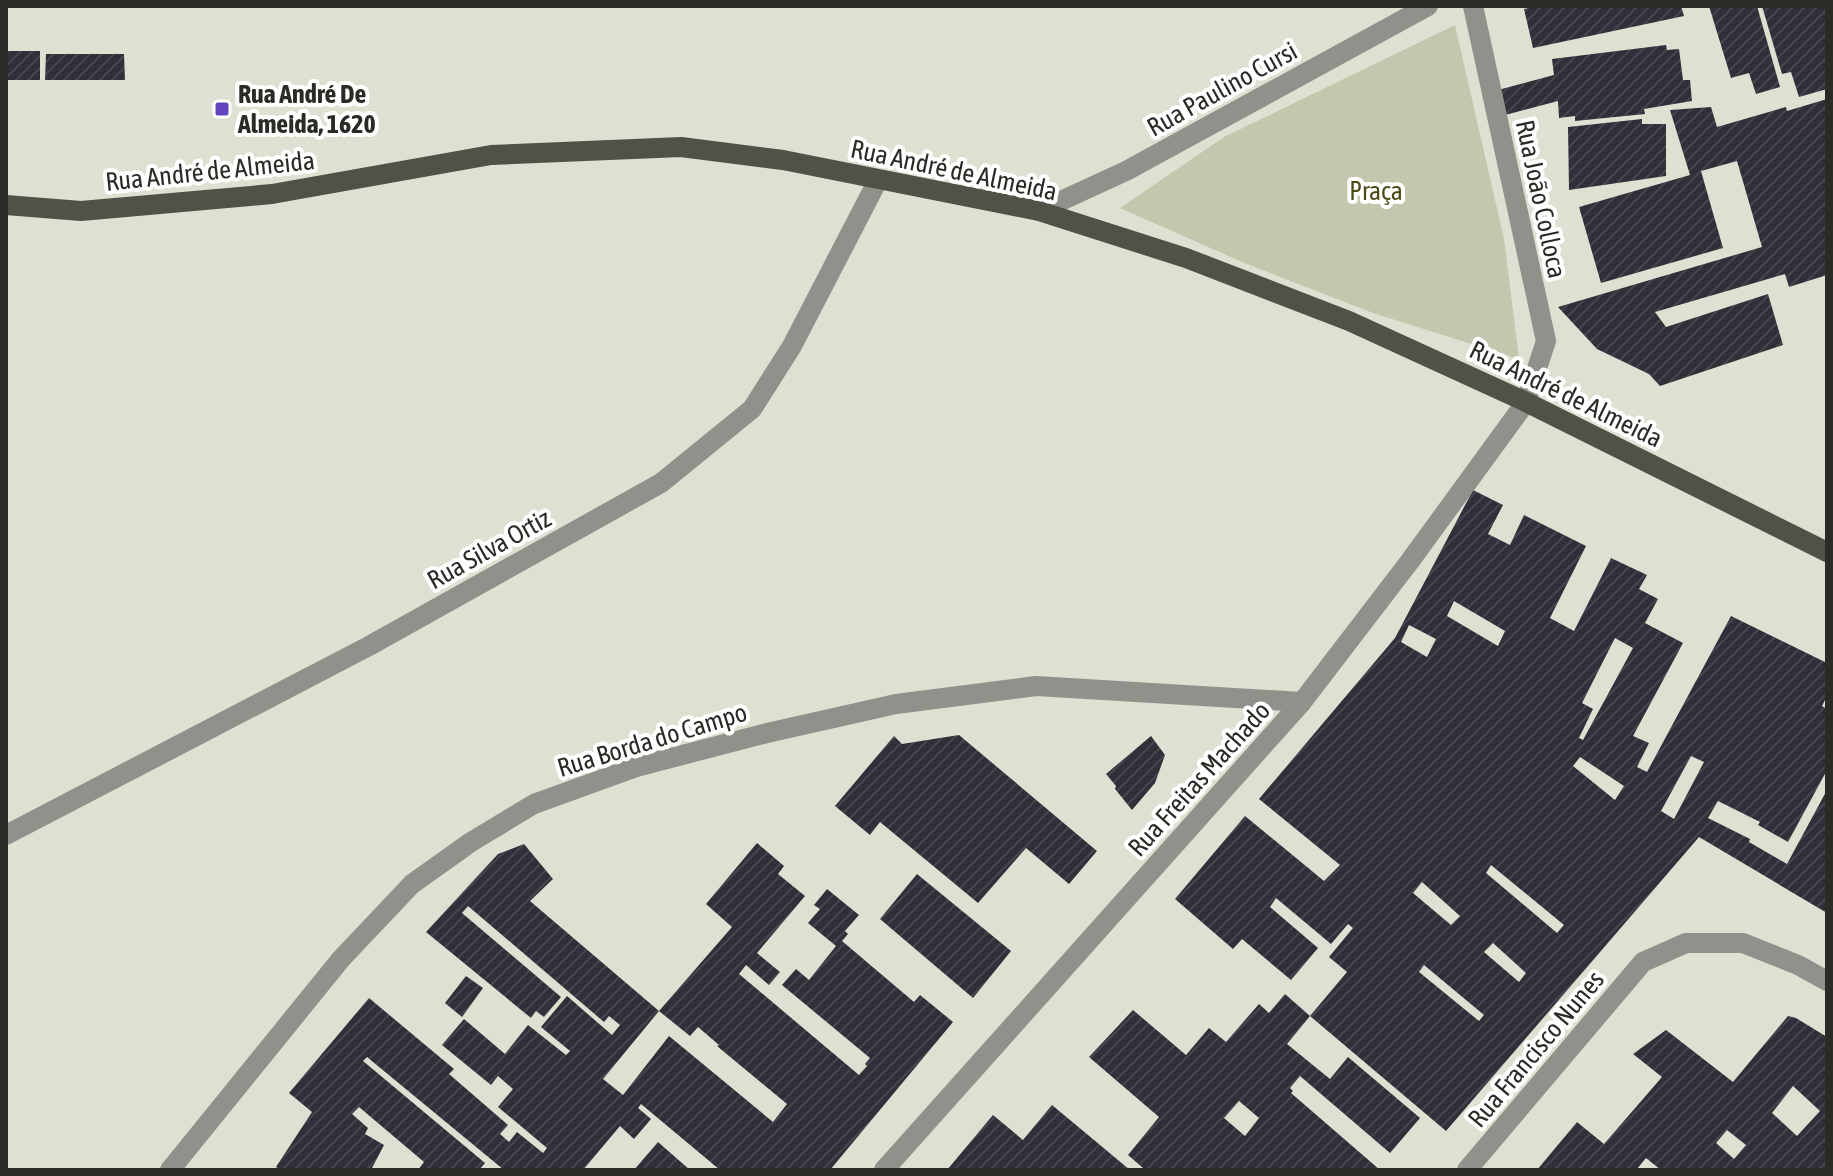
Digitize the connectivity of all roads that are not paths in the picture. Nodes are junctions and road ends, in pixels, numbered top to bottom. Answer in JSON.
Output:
{"nodes":[{"id":1,"x":1428,"y":6,"type":"edge"},
{"id":2,"x":1473,"y":6,"type":"edge"},
{"id":3,"x":878,"y":180,"type":"junction"},
{"id":4,"x":6,"y":205,"type":"edge"},
{"id":5,"x":1039,"y":211,"type":"junction"},
{"id":6,"x":1526,"y":402,"type":"junction"},
{"id":7,"x":1827,"y":552,"type":"edge"},
{"id":8,"x":1302,"y":702,"type":"junction"},
{"id":9,"x":6,"y":835,"type":"edge"},
{"id":10,"x":1827,"y":981,"type":"edge"},
{"id":11,"x":170,"y":1170,"type":"edge"},
{"id":12,"x":884,"y":1170,"type":"edge"},
{"id":13,"x":1467,"y":1170,"type":"edge"}],
"edges":[{"from":1,"to":5,"type":"street","name":"Rua Paulino Cursi"},
{"from":2,"to":6,"type":"street","name":"Rua João Colloca"},
{"from":3,"to":4,"type":"main road","name":"Rua André de Almeida"},
{"from":3,"to":5,"type":"main road","name":"Rua André de Almeida"},
{"from":3,"to":9,"type":"street","name":"Rua Silva Ortiz"},
{"from":5,"to":6,"type":"main road","name":"Rua André de Almeida"},
{"from":6,"to":7,"type":"main road","name":"Rua André de Almeida"},
{"from":6,"to":8,"type":"street","name":"Rua Freitas Machado"},
{"from":8,"to":11,"type":"street","name":"Rua Borda do Campo"},
{"from":8,"to":12,"type":"street","name":"Rua Freitas Machado"},
{"from":10,"to":13,"type":"street","name":"Rua Francisco Nunes"}]}
